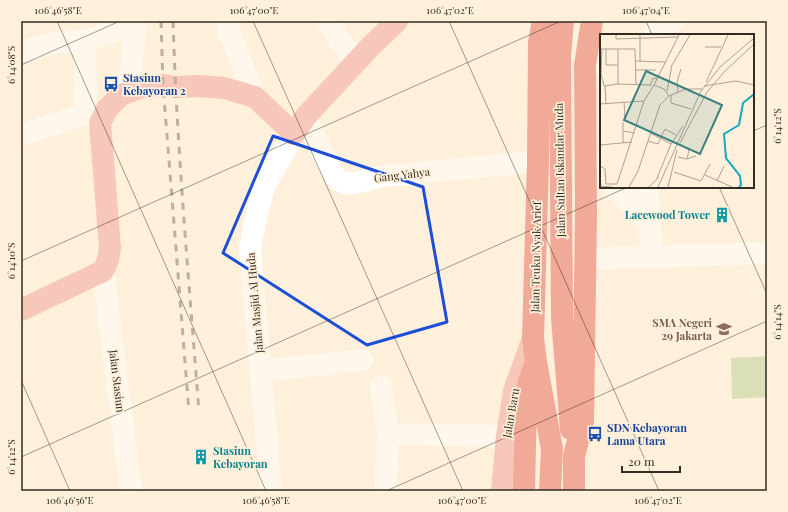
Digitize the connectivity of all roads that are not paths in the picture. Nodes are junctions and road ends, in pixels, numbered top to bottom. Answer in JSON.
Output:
{"nodes":[{"id":1,"x":227,"y":21,"type":"edge"},
{"id":2,"x":328,"y":21,"type":"edge"},
{"id":3,"x":397,"y":21,"type":"edge"},
{"id":4,"x":542,"y":21,"type":"edge"},
{"id":5,"x":563,"y":21,"type":"edge"},
{"id":6,"x":592,"y":21,"type":"edge"},
{"id":7,"x":674,"y":21,"type":"edge"},
{"id":8,"x":136,"y":22,"type":"edge"},
{"id":9,"x":654,"y":34,"type":"edge"},
{"id":10,"x":86,"y":41,"type":"junction"},
{"id":11,"x":21,"y":52,"type":"edge"},
{"id":12,"x":356,"y":62,"type":"junction"},
{"id":13,"x":593,"y":62,"type":"edge"},
{"id":14,"x":122,"y":95,"type":"junction"},
{"id":15,"x":255,"y":97,"type":"junction"},
{"id":16,"x":306,"y":116,"type":"junction"},
{"id":17,"x":93,"y":118,"type":"junction"},
{"id":18,"x":294,"y":134,"type":"junction"},
{"id":19,"x":21,"y":136,"type":"edge"},
{"id":20,"x":586,"y":155,"type":"junction"},
{"id":21,"x":538,"y":160,"type":"junction"},
{"id":22,"x":600,"y":170,"type":"edge"},
{"id":23,"x":616,"y":188,"type":"edge"},
{"id":24,"x":648,"y":188,"type":"edge"},
{"id":25,"x":650,"y":225,"type":"junction"},
{"id":26,"x":767,"y":253,"type":"edge"},
{"id":27,"x":651,"y":257,"type":"junction"},
{"id":28,"x":585,"y":259,"type":"junction"},
{"id":29,"x":103,"y":271,"type":"junction"},
{"id":30,"x":21,"y":310,"type":"edge"},
{"id":31,"x":562,"y":318,"type":"junction"},
{"id":32,"x":533,"y":338,"type":"junction"},
{"id":33,"x":362,"y":360,"type":"dead end"},
{"id":34,"x":536,"y":362,"type":"junction"},
{"id":35,"x":262,"y":372,"type":"junction"},
{"id":36,"x":382,"y":386,"type":"dead end"},
{"id":37,"x":388,"y":434,"type":"junction"},
{"id":38,"x":507,"y":436,"type":"junction"},
{"id":39,"x":552,"y":449,"type":"junction"},
{"id":40,"x":574,"y":456,"type":"junction"},
{"id":41,"x":131,"y":491,"type":"edge"},
{"id":42,"x":271,"y":491,"type":"edge"},
{"id":43,"x":385,"y":491,"type":"edge"},
{"id":44,"x":502,"y":491,"type":"edge"},
{"id":45,"x":524,"y":491,"type":"edge"},
{"id":46,"x":550,"y":491,"type":"edge"},
{"id":47,"x":555,"y":491,"type":"edge"},
{"id":48,"x":574,"y":491,"type":"edge"}],
"edges":[{"from":1,"to":15,"type":"street"},
{"from":2,"to":12,"type":"street"},
{"from":3,"to":12,"type":"main road","name":"Jalan Masjid Al Huda"},
{"from":4,"to":21,"type":"highway","name":"Jalan Teuku Nyak Arief"},
{"from":5,"to":31,"type":"highway","name":"Jalan Sultan Iskandar Muda"},
{"from":6,"to":13,"type":"highway"},
{"from":7,"to":9,"type":"street"},
{"from":8,"to":10,"type":"street"},
{"from":8,"to":14,"type":"street"},
{"from":10,"to":11,"type":"street"},
{"from":10,"to":17,"type":"street"},
{"from":12,"to":16,"type":"main road","name":"Jalan Masjid Al Huda"},
{"from":13,"to":20,"type":"highway"},
{"from":14,"to":15,"type":"main road"},
{"from":14,"to":17,"type":"main road"},
{"from":15,"to":18,"type":"main road"},
{"from":16,"to":18,"type":"main road","name":"Jalan Masjid Al Huda"},
{"from":16,"to":21,"type":"street","name":"Gang Yahya"},
{"from":17,"to":19,"type":"street"},
{"from":17,"to":29,"type":"main road"},
{"from":18,"to":35,"type":"street","name":"Jalan Masjid Al Huda"},
{"from":20,"to":22,"type":"street"},
{"from":20,"to":28,"type":"highway"},
{"from":21,"to":32,"type":"highway","name":"Jalan Teuku Nyak Arief"},
{"from":23,"to":25,"type":"street"},
{"from":24,"to":25,"type":"street"},
{"from":25,"to":27,"type":"street"},
{"from":26,"to":27,"type":"street"},
{"from":27,"to":28,"type":"street"},
{"from":28,"to":40,"type":"highway"},
{"from":29,"to":30,"type":"main road"},
{"from":29,"to":41,"type":"street","name":"Jalan Stasiun"},
{"from":31,"to":39,"type":"highway","name":"Jalan Sultan Iskandar Muda"},
{"from":31,"to":40,"type":"highway","name":"Jalan Sultan Iskandar Muda"},
{"from":32,"to":34,"type":"highway","name":"Jalan Teuku Nyak Arief"},
{"from":32,"to":38,"type":"main road","name":"Jalan Baru"},
{"from":33,"to":35,"type":"street"},
{"from":34,"to":39,"type":"highway","name":"Jalan Teuku Nyak Arief"},
{"from":34,"to":45,"type":"highway"},
{"from":35,"to":42,"type":"street","name":"Jalan Masjid Al Huda"},
{"from":36,"to":37,"type":"street"},
{"from":37,"to":38,"type":"street"},
{"from":37,"to":43,"type":"street"},
{"from":38,"to":44,"type":"main road","name":"Jalan Baru"},
{"from":39,"to":46,"type":"highway","name":"Jalan Teuku Nyak Arief"},
{"from":39,"to":47,"type":"street"},
{"from":40,"to":48,"type":"highway"}]}
